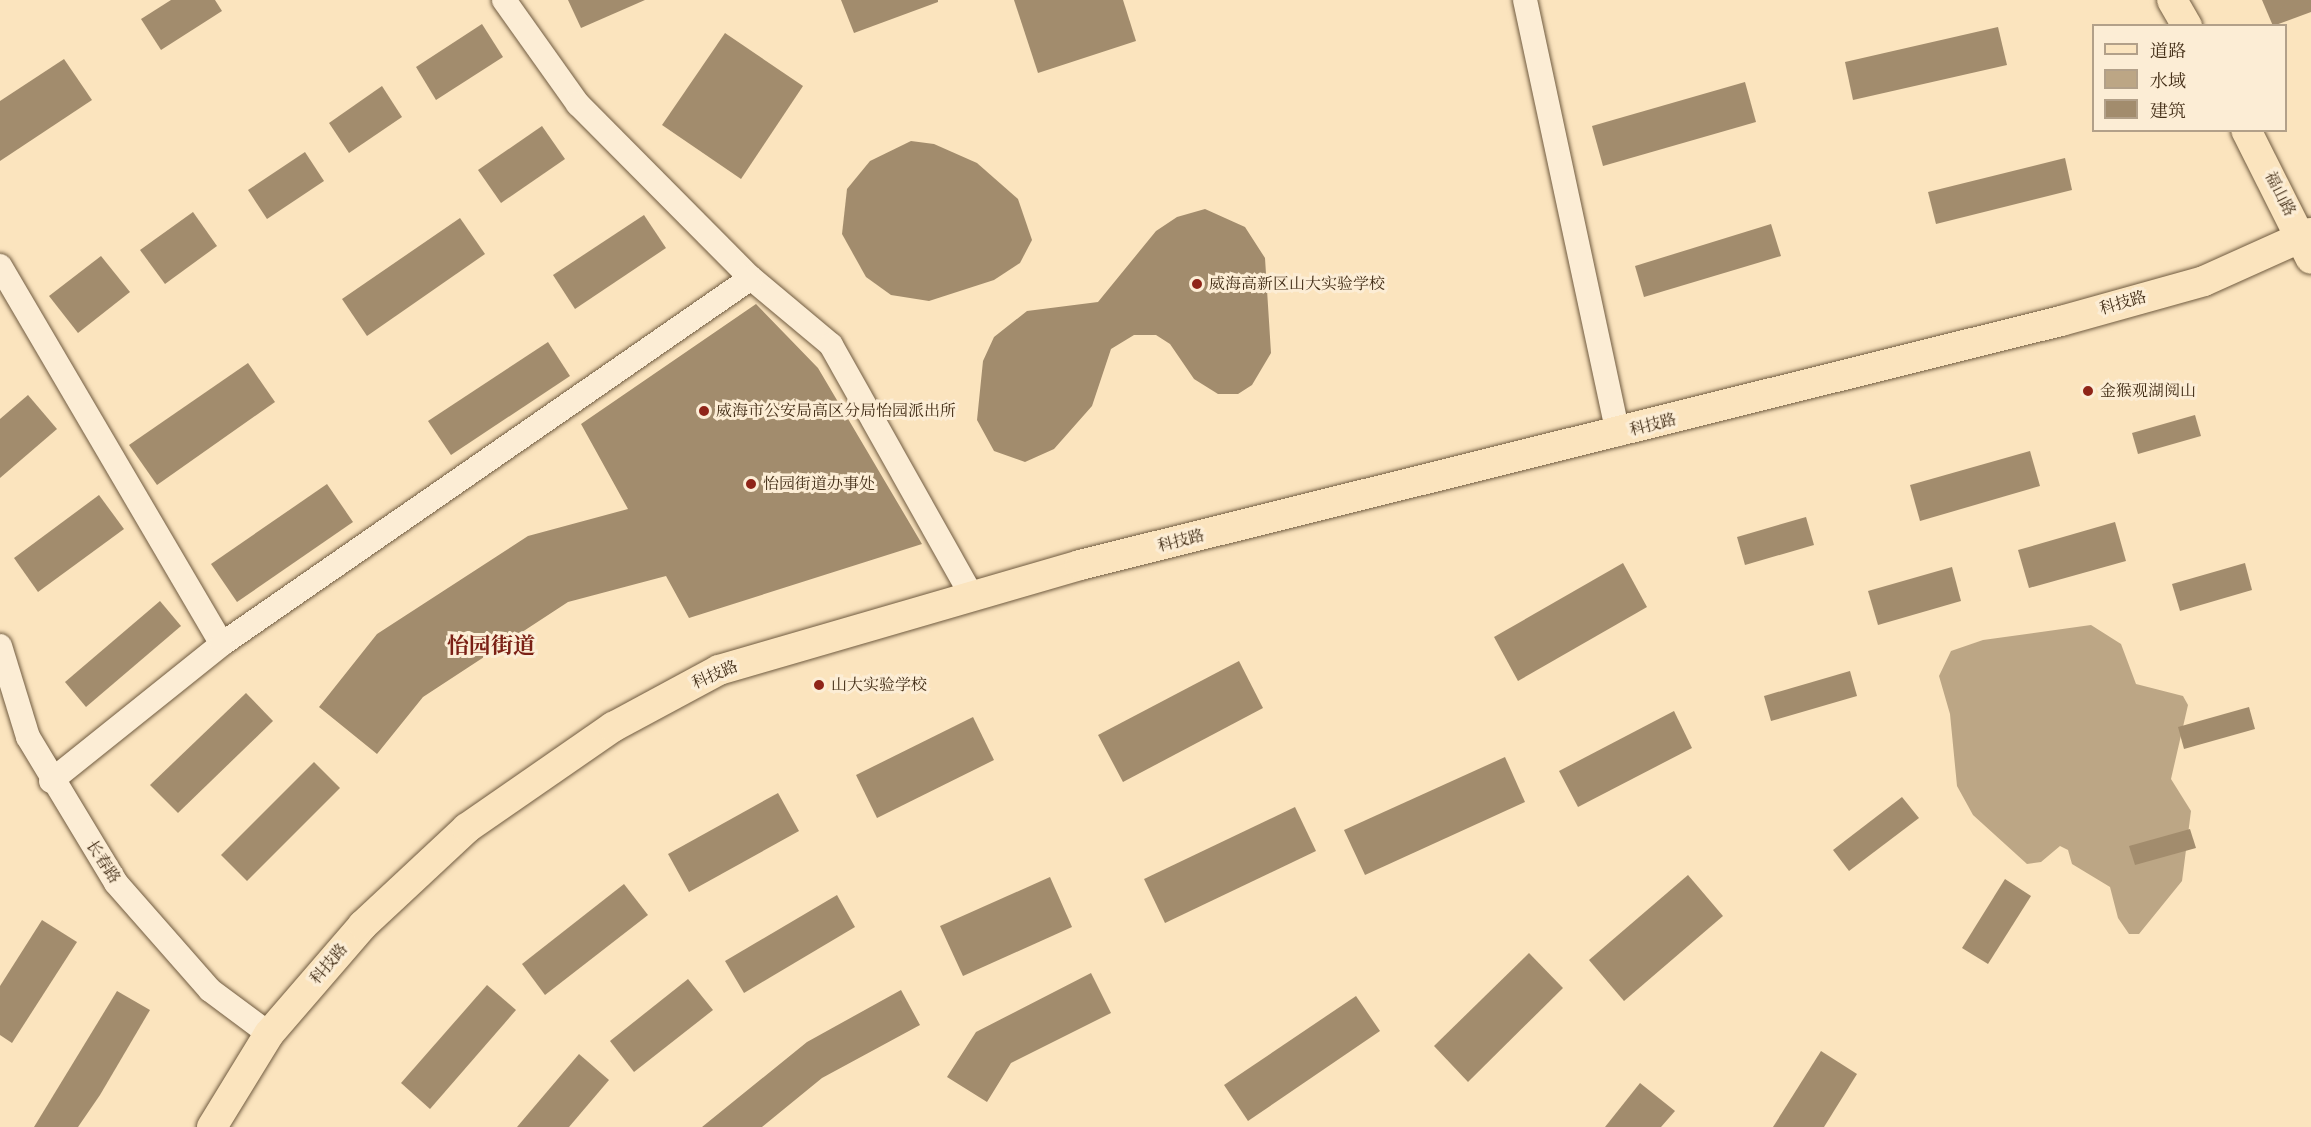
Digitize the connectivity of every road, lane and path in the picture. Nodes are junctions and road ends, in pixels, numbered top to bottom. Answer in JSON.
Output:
{"nodes":[{"id":1,"x":504,"y":0,"type":"edge"},
{"id":2,"x":1525,"y":0,"type":"edge"},
{"id":3,"x":2172,"y":0,"type":"edge"},
{"id":4,"x":2186,"y":24,"type":"edge"},
{"id":5,"x":2247,"y":132,"type":"edge"},
{"id":6,"x":2308,"y":243,"type":"edge"},
{"id":7,"x":0,"y":267,"type":"edge"},
{"id":8,"x":751,"y":278,"type":"junction"},
{"id":9,"x":1618,"y":434,"type":"junction"},
{"id":10,"x":972,"y":596,"type":"junction"},
{"id":11,"x":222,"y":644,"type":"junction"},
{"id":12,"x":0,"y":646,"type":"edge"},
{"id":13,"x":51,"y":781,"type":"junction"},
{"id":14,"x":269,"y":1034,"type":"junction"},
{"id":15,"x":212,"y":1127,"type":"edge"}],
"edges":[{"from":1,"to":8,"type":"street"},
{"from":2,"to":9,"type":"street"},
{"from":3,"to":4,"type":"main road"},
{"from":5,"to":6,"type":"main road","name":"福山路"},
{"from":6,"to":9,"type":"main road","name":"科技路"},
{"from":7,"to":11,"type":"street"},
{"from":8,"to":10,"type":"street"},
{"from":8,"to":11,"type":"street"},
{"from":9,"to":10,"type":"main road","name":"科技路"},
{"from":10,"to":14,"type":"main road","name":"科技路"},
{"from":11,"to":13,"type":"street"},
{"from":12,"to":13,"type":"street","name":"长春路"},
{"from":13,"to":14,"type":"street","name":"长春路"},
{"from":14,"to":15,"type":"main road","name":"科技路"}]}
